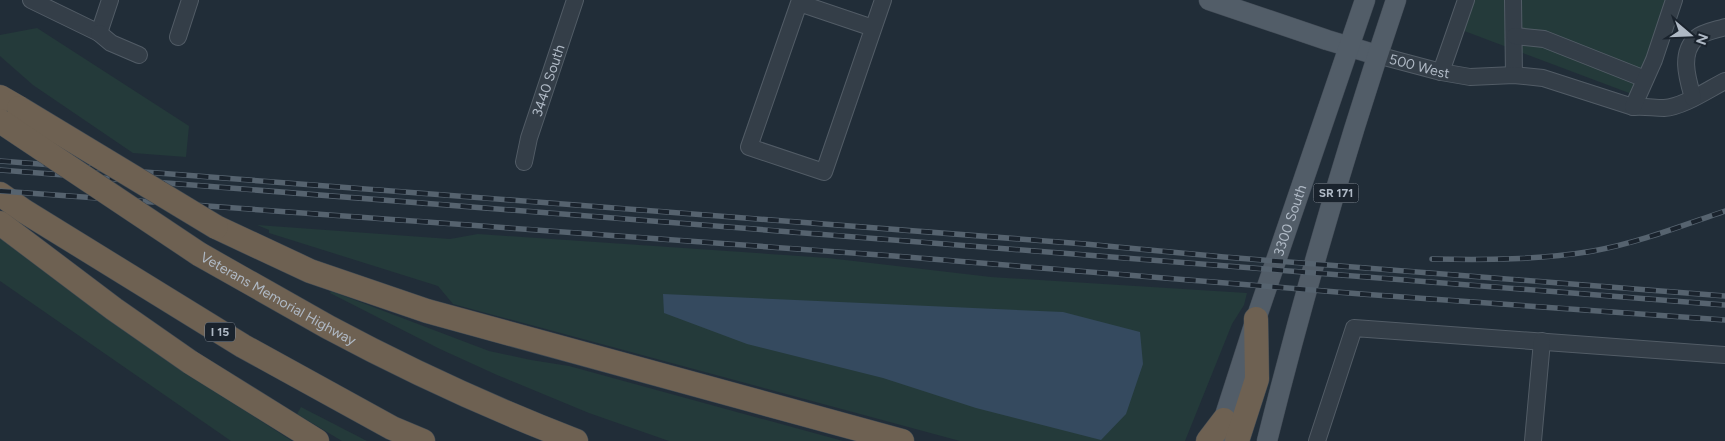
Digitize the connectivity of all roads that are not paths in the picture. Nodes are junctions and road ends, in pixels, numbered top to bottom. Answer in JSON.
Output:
{"nodes":[{"id":1,"x":31,"y":0,"type":"edge"},
{"id":2,"x":110,"y":0,"type":"edge"},
{"id":3,"x":190,"y":0,"type":"edge"},
{"id":4,"x":575,"y":0,"type":"edge"},
{"id":5,"x":883,"y":0,"type":"edge"},
{"id":6,"x":1210,"y":0,"type":"edge"},
{"id":7,"x":1365,"y":0,"type":"edge"},
{"id":8,"x":1396,"y":0,"type":"edge"},
{"id":9,"x":1466,"y":0,"type":"edge"},
{"id":10,"x":1513,"y":0,"type":"edge"},
{"id":11,"x":1674,"y":0,"type":"edge"},
{"id":12,"x":1248,"y":6,"type":"edge"},
{"id":13,"x":1725,"y":27,"type":"edge"},
{"id":14,"x":873,"y":28,"type":"junction"},
{"id":15,"x":99,"y":32,"type":"junction"},
{"id":16,"x":1515,"y":36,"type":"junction"},
{"id":17,"x":178,"y":37,"type":"dead end"},
{"id":18,"x":1349,"y":47,"type":"junction"},
{"id":19,"x":1378,"y":55,"type":"junction"},
{"id":20,"x":138,"y":56,"type":"dead end"},
{"id":21,"x":1441,"y":72,"type":"junction"},
{"id":22,"x":1514,"y":75,"type":"junction"},
{"id":23,"x":1645,"y":79,"type":"junction"},
{"id":24,"x":1725,"y":81,"type":"edge"},
{"id":25,"x":1693,"y":98,"type":"junction"},
{"id":26,"x":1633,"y":107,"type":"junction"},
{"id":27,"x":6,"y":109,"type":"edge"},
{"id":28,"x":524,"y":162,"type":"dead end"},
{"id":29,"x":0,"y":194,"type":"edge"},
{"id":30,"x":0,"y":223,"type":"edge"},
{"id":31,"x":1256,"y":319,"type":"junction"},
{"id":32,"x":1542,"y":341,"type":"junction"},
{"id":33,"x":1725,"y":355,"type":"edge"},
{"id":34,"x":1220,"y":430,"type":"edge"},
{"id":35,"x":317,"y":441,"type":"edge"},
{"id":36,"x":423,"y":441,"type":"edge"},
{"id":37,"x":576,"y":441,"type":"edge"},
{"id":38,"x":902,"y":441,"type":"edge"},
{"id":39,"x":1208,"y":441,"type":"edge"},
{"id":40,"x":1237,"y":441,"type":"edge"},
{"id":41,"x":1267,"y":441,"type":"edge"},
{"id":42,"x":1317,"y":441,"type":"edge"},
{"id":43,"x":1533,"y":441,"type":"edge"}],
"edges":[{"from":1,"to":15,"type":"street"},
{"from":2,"to":15,"type":"street"},
{"from":3,"to":17,"type":"street"},
{"from":4,"to":28,"type":"street","name":"3440 South"},
{"from":5,"to":14,"type":"street"},
{"from":6,"to":12,"type":"main road","name":"500 West"},
{"from":7,"to":18,"type":"main road","name":"3300 South","number":"SR 171"},
{"from":8,"to":19,"type":"main road","number":"SR 171"},
{"from":9,"to":21,"type":"street"},
{"from":10,"to":16,"type":"street"},
{"from":11,"to":23,"type":"street"},
{"from":12,"to":18,"type":"main road","name":"500 West"},
{"from":13,"to":25,"type":"street"},
{"from":14,"to":14,"type":"street"},
{"from":15,"to":20,"type":"street"},
{"from":16,"to":22,"type":"street"},
{"from":16,"to":23,"type":"street"},
{"from":18,"to":19,"type":"main road","name":"500 West"},
{"from":18,"to":31,"type":"main road","name":"3300 South","number":"SR 171"},
{"from":19,"to":21,"type":"street","name":"500 West"},
{"from":19,"to":41,"type":"main road","number":"SR 171"},
{"from":21,"to":22,"type":"street","name":"500 West"},
{"from":22,"to":26,"type":"street","name":"500 West"},
{"from":23,"to":26,"type":"street"},
{"from":24,"to":25,"type":"street","name":"500 West"},
{"from":25,"to":26,"type":"street","name":"500 West"},
{"from":27,"to":37,"type":"highway","name":"Veterans Memorial Highway","bridge":true},
{"from":27,"to":38,"type":"highway","bridge":true},
{"from":29,"to":36,"type":"highway","number":"I 15"},
{"from":30,"to":35,"type":"highway"},
{"from":31,"to":34,"type":"main road","name":"3300 South","number":"SR 171"},
{"from":31,"to":40,"type":"highway"},
{"from":32,"to":33,"type":"street"},
{"from":32,"to":42,"type":"street"},
{"from":32,"to":43,"type":"street"},
{"from":34,"to":39,"type":"highway"}]}
